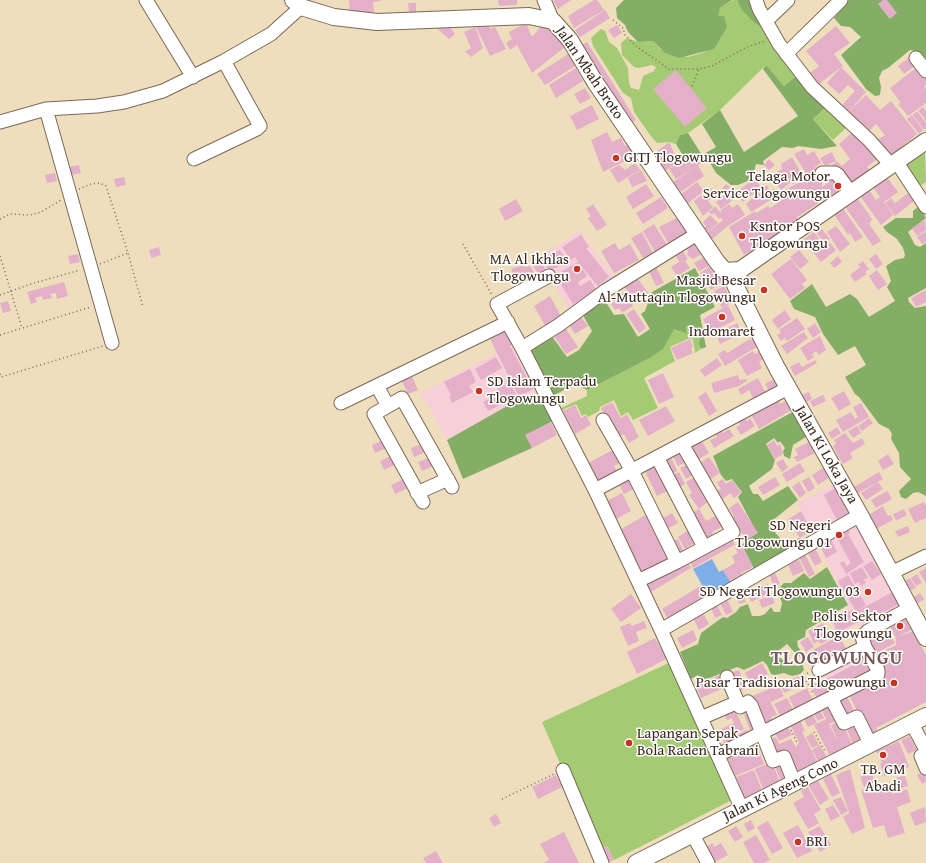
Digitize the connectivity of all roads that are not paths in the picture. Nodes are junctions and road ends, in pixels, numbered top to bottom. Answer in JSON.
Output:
{"nodes":[{"id":1,"x":146,"y":0,"type":"edge"},
{"id":2,"x":544,"y":0,"type":"edge"},
{"id":3,"x":756,"y":0,"type":"edge"},
{"id":4,"x":788,"y":0,"type":"edge"},
{"id":5,"x":841,"y":0,"type":"edge"},
{"id":6,"x":297,"y":3,"type":"edge"},
{"id":7,"x":553,"y":21,"type":"junction"},
{"id":8,"x":766,"y":21,"type":"junction"},
{"id":9,"x":786,"y":54,"type":"junction"},
{"id":10,"x":916,"y":58,"type":"dead end"},
{"id":11,"x":224,"y":61,"type":"junction"},
{"id":12,"x":926,"y":71,"type":"edge"},
{"id":13,"x":193,"y":77,"type":"junction"},
{"id":14,"x":46,"y":109,"type":"junction"},
{"id":15,"x":0,"y":122,"type":"edge"},
{"id":16,"x":926,"y":141,"type":"edge"},
{"id":17,"x":194,"y":159,"type":"dead end"},
{"id":18,"x":893,"y":163,"type":"junction"},
{"id":19,"x":822,"y":173,"type":"dead end"},
{"id":20,"x":851,"y":193,"type":"junction"},
{"id":21,"x":926,"y":207,"type":"edge"},
{"id":22,"x":697,"y":234,"type":"junction"},
{"id":23,"x":549,"y":276,"type":"dead end"},
{"id":24,"x":734,"y":276,"type":"junction"},
{"id":25,"x":508,"y":322,"type":"junction"},
{"id":26,"x":112,"y":343,"type":"road end"},
{"id":27,"x":522,"y":348,"type":"junction"},
{"id":28,"x":378,"y":386,"type":"junction"},
{"id":29,"x":788,"y":388,"type":"junction"},
{"id":30,"x":341,"y":403,"type":"dead end"},
{"id":31,"x":388,"y":406,"type":"junction"},
{"id":32,"x":603,"y":420,"type":"dead end"},
{"id":33,"x":682,"y":444,"type":"junction"},
{"id":34,"x":657,"y":457,"type":"junction"},
{"id":35,"x":632,"y":471,"type":"junction"},
{"id":36,"x":595,"y":490,"type":"junction"},
{"id":37,"x":860,"y":514,"type":"junction"},
{"id":38,"x":704,"y":547,"type":"junction"},
{"id":39,"x":926,"y":556,"type":"edge"},
{"id":40,"x":677,"y":562,"type":"junction"},
{"id":41,"x":891,"y":573,"type":"junction"},
{"id":42,"x":638,"y":581,"type":"junction"},
{"id":43,"x":910,"y":608,"type":"junction"},
{"id":44,"x":661,"y":630,"type":"junction"},
{"id":45,"x":926,"y":638,"type":"edge"},
{"id":46,"x":869,"y":652,"type":"junction"},
{"id":47,"x":819,"y":670,"type":"road end"},
{"id":48,"x":727,"y":677,"type":"dead end"},
{"id":49,"x":831,"y":698,"type":"junction"},
{"id":50,"x":738,"y":702,"type":"junction"},
{"id":51,"x":926,"y":716,"type":"edge"},
{"id":52,"x":701,"y":718,"type":"junction"},
{"id":53,"x":912,"y":724,"type":"junction"},
{"id":54,"x":762,"y":733,"type":"junction"},
{"id":55,"x":871,"y":745,"type":"junction"},
{"id":56,"x":926,"y":750,"type":"edge"},
{"id":57,"x":718,"y":754,"type":"junction"},
{"id":58,"x":926,"y":754,"type":"edge"},
{"id":59,"x":926,"y":768,"type":"edge"},
{"id":60,"x":563,"y":770,"type":"road end"},
{"id":61,"x":794,"y":782,"type":"junction"},
{"id":62,"x":742,"y":809,"type":"junction"},
{"id":63,"x":693,"y":835,"type":"junction"},
{"id":64,"x":646,"y":861,"type":"edge"},
{"id":65,"x":602,"y":863,"type":"edge"},
{"id":66,"x":708,"y":863,"type":"edge"}],
"edges":[{"from":1,"to":13,"type":"street"},
{"from":2,"to":7,"type":"street"},
{"from":3,"to":8,"type":"street"},
{"from":4,"to":8,"type":"street"},
{"from":5,"to":9,"type":"street"},
{"from":6,"to":7,"type":"main road","name":"Jalan Mbah Broto"},
{"from":6,"to":11,"type":"street"},
{"from":7,"to":22,"type":"main road","name":"Jalan Mbah Broto"},
{"from":8,"to":9,"type":"street"},
{"from":9,"to":18,"type":"street"},
{"from":10,"to":12,"type":"street"},
{"from":11,"to":13,"type":"street"},
{"from":11,"to":17,"type":"street"},
{"from":13,"to":14,"type":"street"},
{"from":14,"to":15,"type":"street"},
{"from":14,"to":26,"type":"street"},
{"from":16,"to":18,"type":"main road"},
{"from":18,"to":20,"type":"main road"},
{"from":18,"to":21,"type":"street"},
{"from":19,"to":20,"type":"street"},
{"from":20,"to":24,"type":"main road"},
{"from":22,"to":24,"type":"main road","name":"Jalan Mbah Broto"},
{"from":22,"to":27,"type":"street"},
{"from":23,"to":25,"type":"street"},
{"from":24,"to":29,"type":"main road","name":"Jalan Ki Loka Jaya"},
{"from":25,"to":27,"type":"street"},
{"from":25,"to":28,"type":"street"},
{"from":27,"to":36,"type":"street"},
{"from":28,"to":30,"type":"street"},
{"from":28,"to":31,"type":"street"},
{"from":29,"to":33,"type":"street"},
{"from":29,"to":37,"type":"main road","name":"Jalan Ki Loka Jaya"},
{"from":31,"to":31,"type":"street"},
{"from":32,"to":35,"type":"street"},
{"from":33,"to":34,"type":"street"},
{"from":33,"to":38,"type":"street"},
{"from":34,"to":35,"type":"street"},
{"from":34,"to":38,"type":"street"},
{"from":35,"to":36,"type":"street"},
{"from":35,"to":40,"type":"street"},
{"from":36,"to":42,"type":"street"},
{"from":37,"to":41,"type":"main road","name":"Jalan Ki Loka Jaya"},
{"from":37,"to":44,"type":"street"},
{"from":38,"to":40,"type":"street"},
{"from":39,"to":41,"type":"street"},
{"from":40,"to":42,"type":"street"},
{"from":41,"to":43,"type":"main road","name":"Jalan Ki Loka Jaya"},
{"from":42,"to":44,"type":"street"},
{"from":43,"to":45,"type":"main road","name":"Jalan Ki Loka Jaya"},
{"from":43,"to":46,"type":"street"},
{"from":44,"to":52,"type":"street"},
{"from":46,"to":47,"type":"street"},
{"from":46,"to":49,"type":"street"},
{"from":48,"to":50,"type":"street"},
{"from":49,"to":54,"type":"street"},
{"from":49,"to":55,"type":"street"},
{"from":50,"to":52,"type":"street"},
{"from":50,"to":54,"type":"street"},
{"from":51,"to":53,"type":"main road","name":"Jalan Ki Ageng Cono"},
{"from":52,"to":57,"type":"street"},
{"from":53,"to":55,"type":"main road","name":"Jalan Ki Ageng Cono"},
{"from":53,"to":56,"type":"street"},
{"from":54,"to":57,"type":"street"},
{"from":54,"to":61,"type":"street"},
{"from":55,"to":61,"type":"main road","name":"Jalan Ki Ageng Cono"},
{"from":57,"to":62,"type":"street"},
{"from":58,"to":59,"type":"street"},
{"from":60,"to":65,"type":"street"},
{"from":61,"to":62,"type":"main road","name":"Jalan Ki Ageng Cono"},
{"from":62,"to":63,"type":"main road","name":"Jalan Ki Ageng Cono"},
{"from":63,"to":64,"type":"main road","name":"Jalan Ki Ageng Cono"},
{"from":63,"to":66,"type":"street"}]}
